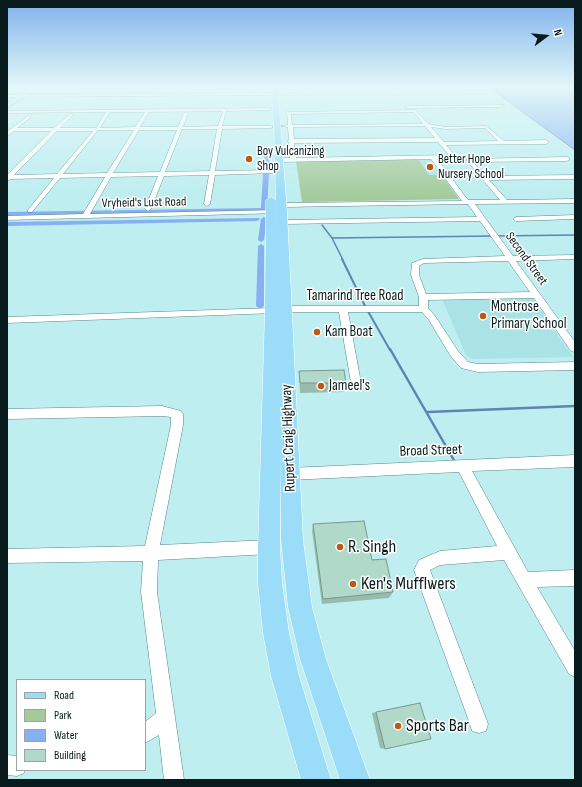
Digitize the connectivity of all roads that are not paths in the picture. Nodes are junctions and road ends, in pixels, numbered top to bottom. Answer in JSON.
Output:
{"nodes":[{"id":1,"x":19,"y":125,"type":"edge"},
{"id":2,"x":60,"y":125,"type":"edge"},
{"id":3,"x":100,"y":125,"type":"edge"},
{"id":4,"x":140,"y":125,"type":"edge"},
{"id":5,"x":181,"y":125,"type":"edge"},
{"id":6,"x":223,"y":125,"type":"edge"},
{"id":7,"x":276,"y":125,"type":"edge"},
{"id":8,"x":426,"y":125,"type":"junction"},
{"id":9,"x":220,"y":126,"type":"junction"},
{"id":10,"x":289,"y":126,"type":"joint"},
{"id":11,"x":138,"y":128,"type":"junction"},
{"id":12,"x":180,"y":128,"type":"junction"},
{"id":13,"x":56,"y":129,"type":"junction"},
{"id":14,"x":97,"y":129,"type":"junction"},
{"id":15,"x":13,"y":130,"type":"junction"},
{"id":16,"x":7,"y":135,"type":"edge"},
{"id":17,"x":290,"y":141,"type":"junction"},
{"id":18,"x":440,"y":142,"type":"junction"},
{"id":19,"x":546,"y":142,"type":"dead end"},
{"id":20,"x":503,"y":143,"type":"junction"},
{"id":21,"x":433,"y":158,"type":"junction"},
{"id":22,"x":566,"y":159,"type":"dead end"},
{"id":23,"x":282,"y":163,"type":"junction"},
{"id":24,"x":212,"y":173,"type":"junction"},
{"id":25,"x":161,"y":174,"type":"junction"},
{"id":26,"x":111,"y":175,"type":"junction"},
{"id":27,"x":59,"y":176,"type":"junction"},
{"id":28,"x":575,"y":176,"type":"edge"},
{"id":29,"x":8,"y":177,"type":"edge"},
{"id":30,"x":484,"y":178,"type":"junction"},
{"id":31,"x":575,"y":201,"type":"edge"},
{"id":32,"x":468,"y":202,"type":"junction"},
{"id":33,"x":505,"y":202,"type":"junction"},
{"id":34,"x":207,"y":204,"type":"dead end"},
{"id":35,"x":148,"y":209,"type":"dead end"},
{"id":36,"x":30,"y":211,"type":"dead end"},
{"id":37,"x":280,"y":213,"type":"junction"},
{"id":38,"x":87,"y":214,"type":"junction"},
{"id":39,"x":575,"y":217,"type":"edge"},
{"id":40,"x":7,"y":218,"type":"edge"},
{"id":41,"x":482,"y":219,"type":"junction"},
{"id":42,"x":516,"y":219,"type":"dead end"},
{"id":43,"x":575,"y":257,"type":"edge"},
{"id":44,"x":510,"y":258,"type":"junction"},
{"id":45,"x":536,"y":295,"type":"junction"},
{"id":46,"x":423,"y":297,"type":"junction"},
{"id":47,"x":424,"y":309,"type":"junction"},
{"id":48,"x":279,"y":310,"type":"junction"},
{"id":49,"x":343,"y":310,"type":"junction"},
{"id":50,"x":7,"y":320,"type":"edge"},
{"id":51,"x":575,"y":350,"type":"edge"},
{"id":52,"x":575,"y":366,"type":"edge"},
{"id":53,"x":356,"y":383,"type":"dead end"},
{"id":54,"x":7,"y":414,"type":"edge"},
{"id":55,"x":575,"y":461,"type":"edge"},
{"id":56,"x":463,"y":466,"type":"junction"},
{"id":57,"x":289,"y":474,"type":"junction"},
{"id":58,"x":269,"y":547,"type":"junction"},
{"id":59,"x":508,"y":552,"type":"junction"},
{"id":60,"x":152,"y":553,"type":"junction"},
{"id":61,"x":7,"y":556,"type":"edge"},
{"id":62,"x":575,"y":578,"type":"edge"},
{"id":63,"x":524,"y":580,"type":"junction"},
{"id":64,"x":575,"y":668,"type":"edge"},
{"id":65,"x":165,"y":718,"type":"junction"},
{"id":66,"x":479,"y":724,"type":"dead end"},
{"id":67,"x":146,"y":733,"type":"edge"},
{"id":68,"x":174,"y":780,"type":"edge"},
{"id":69,"x":316,"y":780,"type":"edge"},
{"id":70,"x":355,"y":780,"type":"edge"}],
"edges":[{"from":1,"to":15,"type":"street"},
{"from":2,"to":13,"type":"street"},
{"from":3,"to":14,"type":"street"},
{"from":4,"to":11,"type":"street"},
{"from":5,"to":12,"type":"street"},
{"from":6,"to":9,"type":"street"},
{"from":7,"to":23,"type":"main road","name":"Rupert Craig Highway"},
{"from":8,"to":10,"type":"street"},
{"from":8,"to":18,"type":"street"},
{"from":8,"to":20,"type":"street"},
{"from":9,"to":12,"type":"street"},
{"from":9,"to":24,"type":"street"},
{"from":10,"to":17,"type":"street"},
{"from":11,"to":12,"type":"street"},
{"from":11,"to":14,"type":"street"},
{"from":11,"to":26,"type":"street"},
{"from":12,"to":25,"type":"street"},
{"from":13,"to":14,"type":"street"},
{"from":13,"to":15,"type":"street"},
{"from":13,"to":29,"type":"street"},
{"from":14,"to":27,"type":"street"},
{"from":15,"to":16,"type":"street"},
{"from":17,"to":18,"type":"street"},
{"from":17,"to":23,"type":"street"},
{"from":18,"to":20,"type":"street"},
{"from":18,"to":21,"type":"street"},
{"from":19,"to":20,"type":"street"},
{"from":21,"to":23,"type":"street"},
{"from":21,"to":32,"type":"street","name":"Second Street"},
{"from":22,"to":30,"type":"street"},
{"from":23,"to":24,"type":"street"},
{"from":23,"to":37,"type":"main road","name":"Rupert Craig Highway"},
{"from":24,"to":25,"type":"street"},
{"from":24,"to":34,"type":"street"},
{"from":25,"to":26,"type":"street"},
{"from":25,"to":35,"type":"street"},
{"from":26,"to":27,"type":"street"},
{"from":26,"to":38,"type":"street"},
{"from":27,"to":29,"type":"street"},
{"from":27,"to":36,"type":"street"},
{"from":28,"to":30,"type":"street"},
{"from":30,"to":33,"type":"street"},
{"from":31,"to":33,"type":"street"},
{"from":32,"to":33,"type":"street"},
{"from":32,"to":37,"type":"street"},
{"from":32,"to":41,"type":"street","name":"Second Street"},
{"from":37,"to":38,"type":"street","name":"Vryheid's Lust Road"},
{"from":37,"to":41,"type":"street"},
{"from":37,"to":48,"type":"main road","name":"Rupert Craig Highway"},
{"from":38,"to":40,"type":"street","name":"Vryheid's Lust Road"},
{"from":39,"to":42,"type":"street"},
{"from":41,"to":44,"type":"street","name":"Second Street"},
{"from":43,"to":44,"type":"street"},
{"from":44,"to":45,"type":"street","name":"Second Street"},
{"from":44,"to":46,"type":"street"},
{"from":45,"to":46,"type":"street"},
{"from":45,"to":51,"type":"street","name":"Second Street"},
{"from":46,"to":47,"type":"street"},
{"from":47,"to":49,"type":"street","name":"Tamarind Tree Road"},
{"from":47,"to":52,"type":"street"},
{"from":48,"to":49,"type":"street","name":"Tamarind Tree Road"},
{"from":48,"to":50,"type":"street","name":"Tamarind Tree Road"},
{"from":48,"to":57,"type":"main road","name":"Rupert Craig Highway"},
{"from":48,"to":58,"type":"main road","name":"Rupert Craig Highway"},
{"from":49,"to":53,"type":"street"},
{"from":54,"to":60,"type":"street"},
{"from":55,"to":56,"type":"street","name":"Broad Street"},
{"from":56,"to":57,"type":"street","name":"Broad Street"},
{"from":56,"to":59,"type":"street"},
{"from":57,"to":70,"type":"main road","name":"Rupert Craig Highway"},
{"from":58,"to":60,"type":"street"},
{"from":58,"to":69,"type":"main road","name":"Rupert Craig Highway"},
{"from":59,"to":63,"type":"street"},
{"from":59,"to":66,"type":"street"},
{"from":60,"to":61,"type":"street"},
{"from":60,"to":65,"type":"street"},
{"from":62,"to":63,"type":"street"},
{"from":63,"to":64,"type":"street"},
{"from":65,"to":67,"type":"street"},
{"from":65,"to":68,"type":"street"}]}
